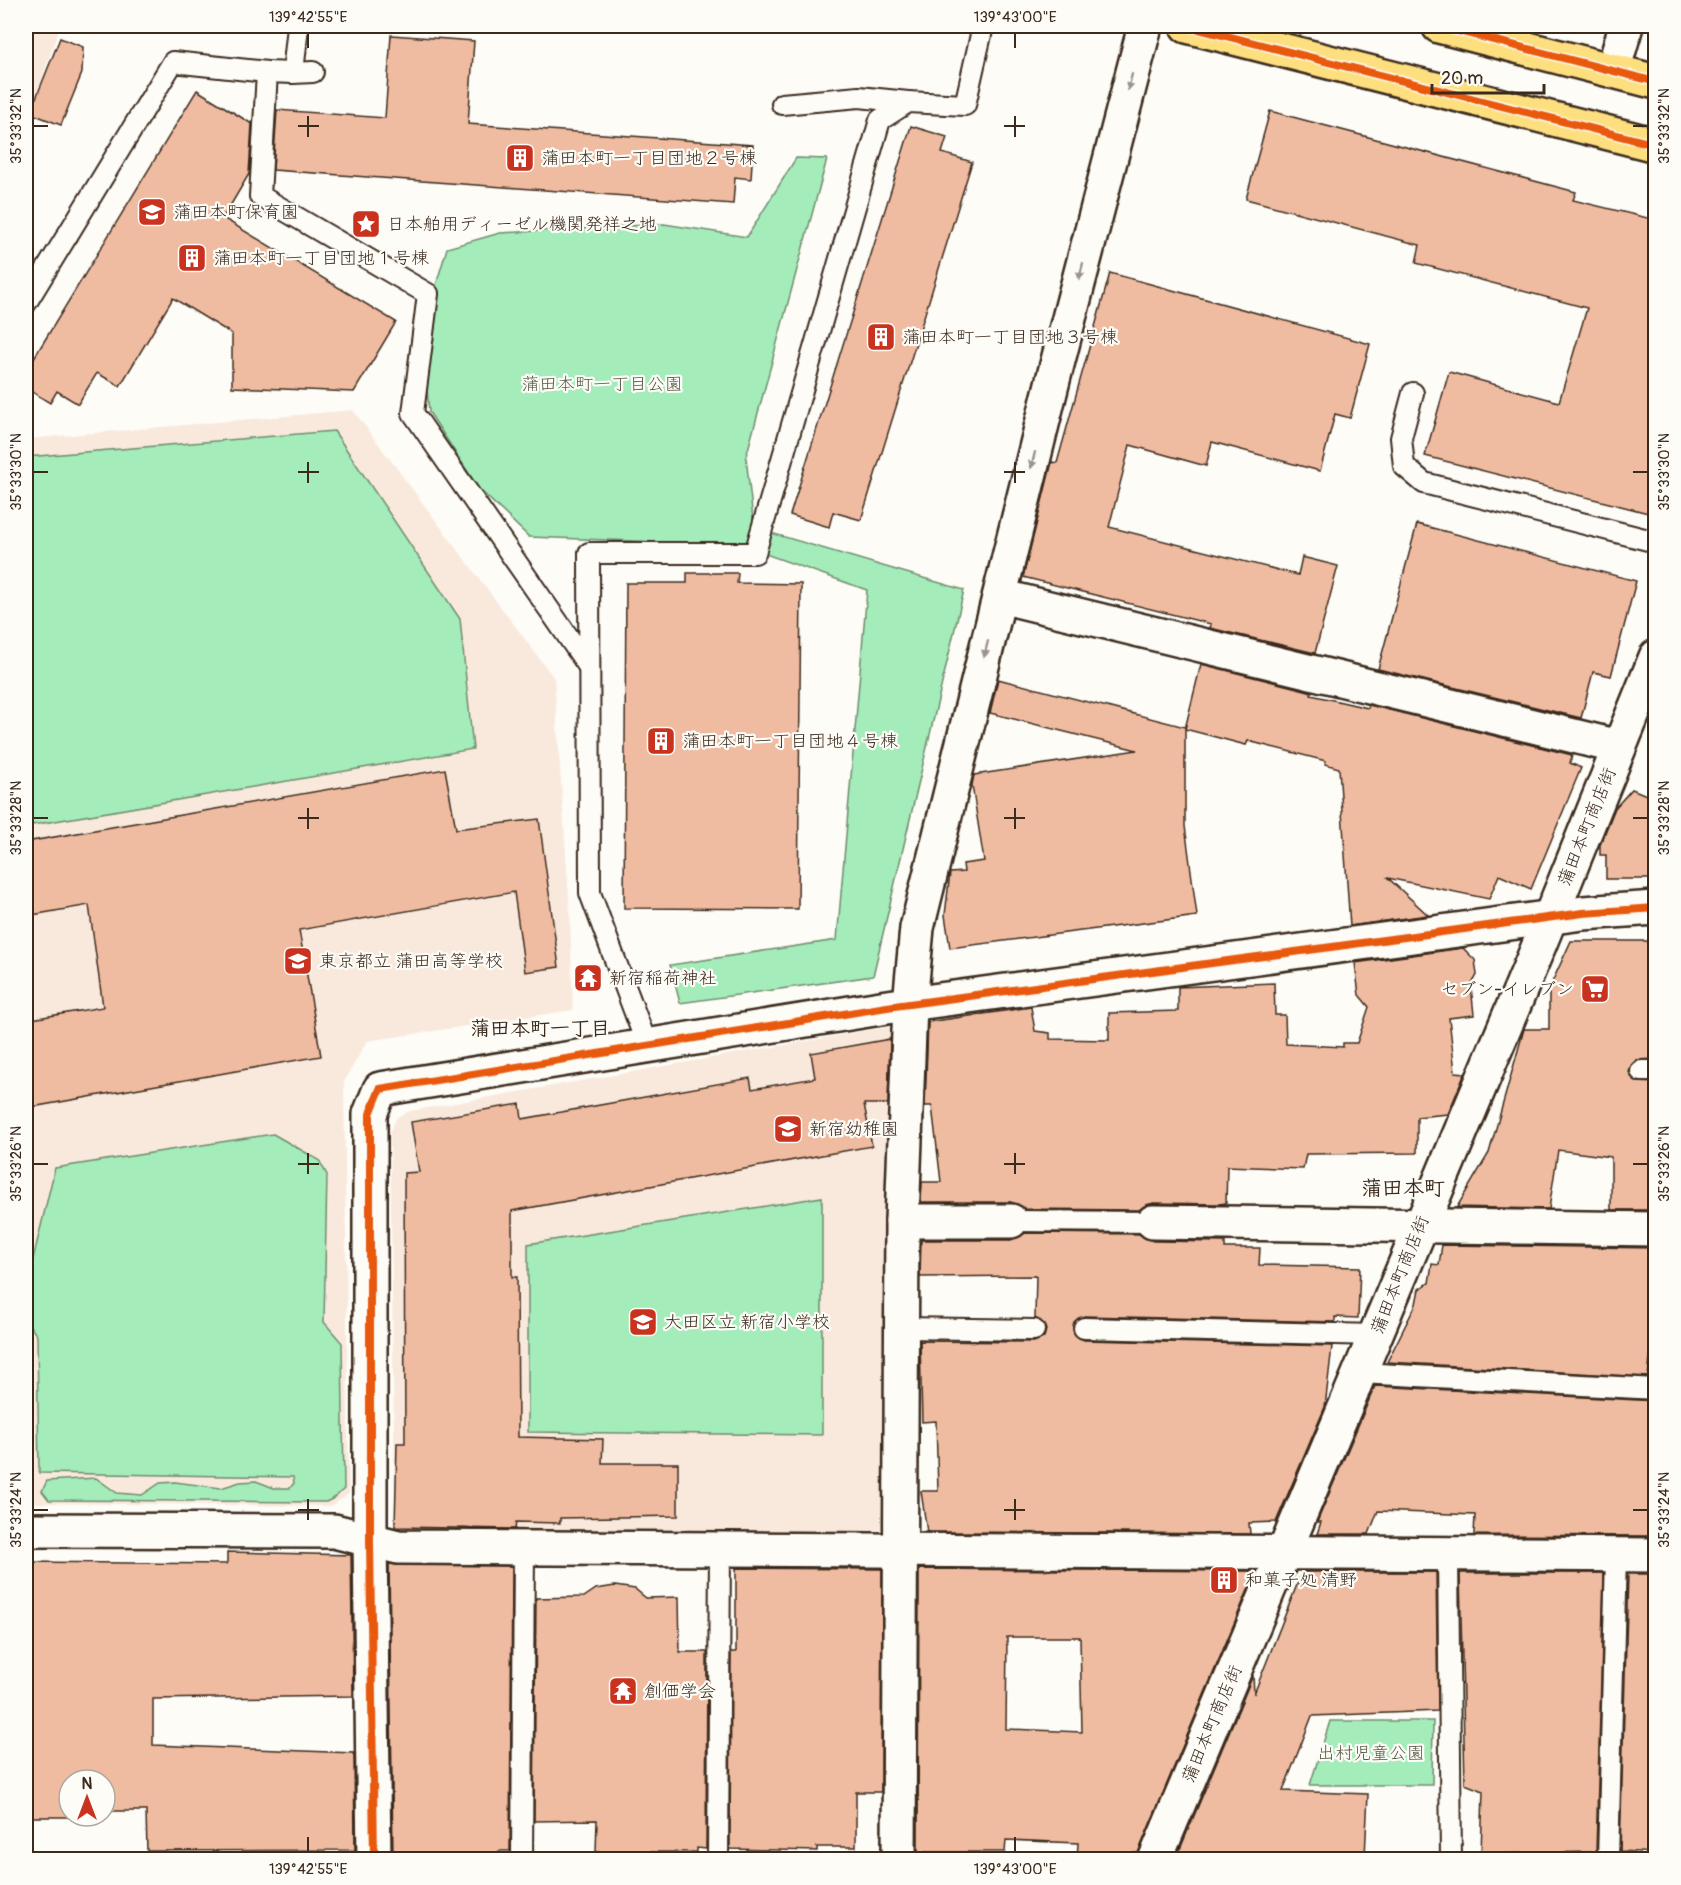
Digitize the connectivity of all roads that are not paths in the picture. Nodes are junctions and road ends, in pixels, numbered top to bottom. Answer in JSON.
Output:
{"nodes":[{"id":1,"x":298,"y":26,"type":"edge"},
{"id":2,"x":983,"y":26,"type":"edge"},
{"id":3,"x":1145,"y":26,"type":"edge"},
{"id":4,"x":1187,"y":26,"type":"edge"},
{"id":5,"x":1439,"y":26,"type":"edge"},
{"id":6,"x":1626,"y":26,"type":"edge"},
{"id":7,"x":1613,"y":71,"type":"junction"},
{"id":8,"x":267,"y":72,"type":"junction"},
{"id":9,"x":313,"y":72,"type":"dead end"},
{"id":10,"x":293,"y":73,"type":"junction"},
{"id":11,"x":1656,"y":82,"type":"edge"},
{"id":12,"x":908,"y":102,"type":"junction"},
{"id":13,"x":782,"y":104,"type":"dead end"},
{"id":14,"x":1656,"y":145,"type":"edge"},
{"id":15,"x":26,"y":303,"type":"edge"},
{"id":16,"x":1413,"y":393,"type":"dead end"},
{"id":17,"x":1656,"y":542,"type":"edge"},
{"id":18,"x":1000,"y":596,"type":"junction"},
{"id":19,"x":1656,"y":657,"type":"edge"},
{"id":20,"x":589,"y":667,"type":"junction"},
{"id":21,"x":1619,"y":747,"type":"junction"},
{"id":22,"x":1656,"y":908,"type":"edge"},
{"id":23,"x":1550,"y":917,"type":"junction"},
{"id":24,"x":910,"y":1004,"type":"junction"},
{"id":25,"x":647,"y":1045,"type":"junction"},
{"id":26,"x":902,"y":1221,"type":"junction"},
{"id":27,"x":1011,"y":1221,"type":"joint"},
{"id":28,"x":1153,"y":1222,"type":"joint"},
{"id":29,"x":1419,"y":1225,"type":"junction"},
{"id":30,"x":1656,"y":1229,"type":"edge"},
{"id":31,"x":901,"y":1328,"type":"junction"},
{"id":32,"x":1084,"y":1328,"type":"dead end"},
{"id":33,"x":1034,"y":1330,"type":"dead end"},
{"id":34,"x":1376,"y":1335,"type":"junction"},
{"id":35,"x":1360,"y":1373,"type":"junction"},
{"id":36,"x":1656,"y":1389,"type":"edge"},
{"id":37,"x":26,"y":1530,"type":"edge"},
{"id":38,"x":370,"y":1539,"type":"junction"},
{"id":39,"x":524,"y":1546,"type":"junction"},
{"id":40,"x":720,"y":1548,"type":"junction"},
{"id":41,"x":900,"y":1549,"type":"junction"},
{"id":42,"x":1283,"y":1552,"type":"junction"},
{"id":43,"x":1448,"y":1554,"type":"junction"},
{"id":44,"x":1616,"y":1555,"type":"junction"},
{"id":45,"x":1656,"y":1555,"type":"edge"},
{"id":46,"x":374,"y":1860,"type":"edge"},
{"id":47,"x":522,"y":1860,"type":"edge"},
{"id":48,"x":718,"y":1860,"type":"edge"},
{"id":49,"x":899,"y":1860,"type":"edge"},
{"id":50,"x":1155,"y":1860,"type":"edge"},
{"id":51,"x":1451,"y":1860,"type":"edge"},
{"id":52,"x":1608,"y":1860,"type":"edge"}],
"edges":[{"from":1,"to":10,"type":"lane"},
{"from":2,"to":12,"type":"lane"},
{"from":3,"to":18,"type":"street","one_way":true},
{"from":4,"to":14,"type":"main road"},
{"from":5,"to":7,"type":"main road"},
{"from":6,"to":7,"type":"street"},
{"from":7,"to":11,"type":"main road"},
{"from":8,"to":10,"type":"lane"},
{"from":8,"to":15,"type":"lane"},
{"from":8,"to":20,"type":"lane"},
{"from":9,"to":10,"type":"lane"},
{"from":12,"to":13,"type":"lane"},
{"from":12,"to":20,"type":"lane"},
{"from":16,"to":17,"type":"lane"},
{"from":18,"to":21,"type":"street"},
{"from":18,"to":24,"type":"street","one_way":true},
{"from":19,"to":21,"type":"street","name":"蒲田本町商店街"},
{"from":20,"to":25,"type":"lane"},
{"from":21,"to":23,"type":"street","name":"蒲田本町商店街"},
{"from":22,"to":23,"type":"street"},
{"from":23,"to":24,"type":"street"},
{"from":23,"to":29,"type":"street","name":"蒲田本町商店街"},
{"from":24,"to":25,"type":"street"},
{"from":24,"to":26,"type":"street"},
{"from":25,"to":38,"type":"street"},
{"from":26,"to":27,"type":"street"},
{"from":26,"to":31,"type":"street"},
{"from":27,"to":28,"type":"lane"},
{"from":28,"to":29,"type":"street"},
{"from":29,"to":30,"type":"street"},
{"from":29,"to":34,"type":"street","name":"蒲田本町商店街"},
{"from":31,"to":33,"type":"lane"},
{"from":31,"to":41,"type":"street"},
{"from":32,"to":34,"type":"lane"},
{"from":34,"to":35,"type":"street","name":"蒲田本町商店街"},
{"from":35,"to":36,"type":"lane"},
{"from":35,"to":42,"type":"street","name":"蒲田本町商店街"},
{"from":37,"to":38,"type":"street"},
{"from":38,"to":39,"type":"street"},
{"from":38,"to":46,"type":"street"},
{"from":39,"to":40,"type":"street"},
{"from":39,"to":47,"type":"lane"},
{"from":40,"to":41,"type":"street"},
{"from":40,"to":48,"type":"lane"},
{"from":41,"to":42,"type":"street"},
{"from":41,"to":49,"type":"street"},
{"from":42,"to":43,"type":"street"},
{"from":42,"to":50,"type":"street","name":"蒲田本町商店街"},
{"from":43,"to":44,"type":"street"},
{"from":43,"to":51,"type":"lane"},
{"from":44,"to":45,"type":"street"},
{"from":44,"to":52,"type":"lane"}]}
